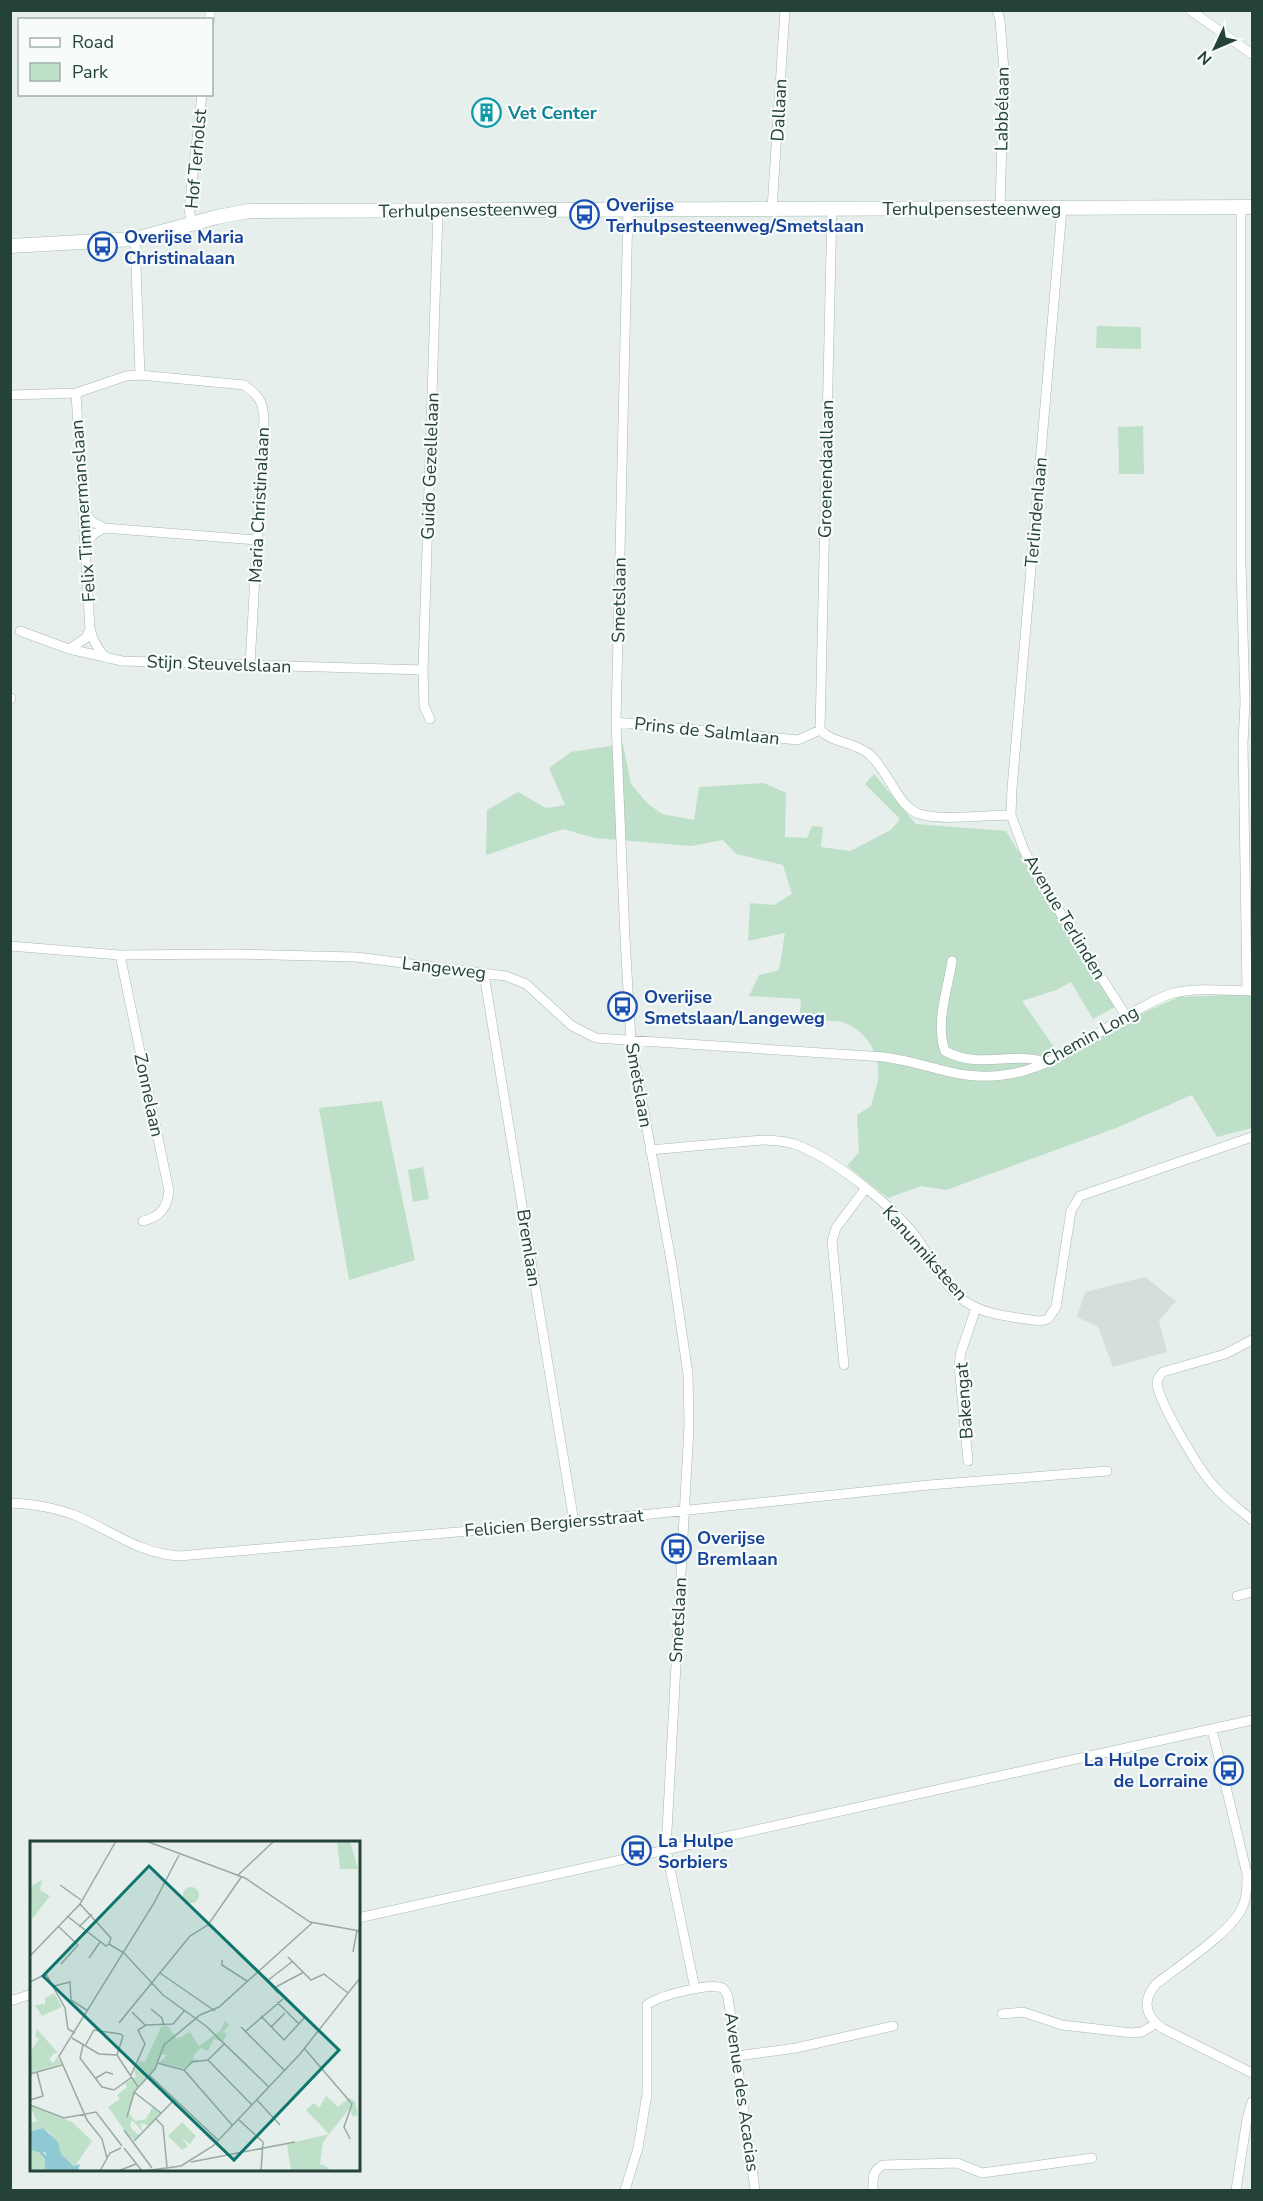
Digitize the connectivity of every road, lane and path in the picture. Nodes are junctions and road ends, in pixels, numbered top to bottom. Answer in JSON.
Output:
{"nodes":[{"id":1,"x":784,"y":10,"type":"edge"},
{"id":2,"x":997,"y":10,"type":"edge"},
{"id":3,"x":1190,"y":10,"type":"edge"},
{"id":4,"x":1252,"y":54,"type":"edge"},
{"id":5,"x":202,"y":96,"type":"edge"},
{"id":6,"x":1247,"y":207,"type":"edge"},
{"id":7,"x":832,"y":208,"type":"junction"},
{"id":8,"x":1000,"y":208,"type":"junction"},
{"id":9,"x":628,"y":209,"type":"junction"},
{"id":10,"x":772,"y":209,"type":"junction"},
{"id":11,"x":1062,"y":209,"type":"junction"},
{"id":12,"x":438,"y":212,"type":"junction"},
{"id":13,"x":192,"y":224,"type":"junction"},
{"id":14,"x":135,"y":239,"type":"junction"},
{"id":15,"x":10,"y":246,"type":"edge"},
{"id":16,"x":140,"y":375,"type":"junction"},
{"id":17,"x":76,"y":393,"type":"junction"},
{"id":18,"x":10,"y":396,"type":"edge"},
{"id":19,"x":84,"y":512,"type":"junction"},
{"id":20,"x":104,"y":528,"type":"junction"},
{"id":21,"x":257,"y":540,"type":"junction"},
{"id":22,"x":85,"y":544,"type":"junction"},
{"id":23,"x":90,"y":629,"type":"junction"},
{"id":24,"x":21,"y":631,"type":"dead end"},
{"id":25,"x":69,"y":649,"type":"junction"},
{"id":26,"x":106,"y":658,"type":"junction"},
{"id":27,"x":250,"y":665,"type":"junction"},
{"id":28,"x":423,"y":669,"type":"junction"},
{"id":29,"x":1249,"y":702,"type":"edge"},
{"id":30,"x":430,"y":719,"type":"dead end"},
{"id":31,"x":616,"y":722,"type":"junction"},
{"id":32,"x":820,"y":730,"type":"junction"},
{"id":33,"x":1011,"y":814,"type":"junction"},
{"id":34,"x":10,"y":946,"type":"edge"},
{"id":35,"x":120,"y":955,"type":"junction"},
{"id":36,"x":952,"y":961,"type":"dead end"},
{"id":37,"x":484,"y":974,"type":"junction"},
{"id":38,"x":1250,"y":991,"type":"edge"},
{"id":39,"x":1126,"y":1016,"type":"junction"},
{"id":40,"x":631,"y":1041,"type":"junction"},
{"id":41,"x":856,"y":1056,"type":"joint"},
{"id":42,"x":1046,"y":1062,"type":"junction"},
{"id":43,"x":1252,"y":1137,"type":"edge"},
{"id":44,"x":650,"y":1150,"type":"junction"},
{"id":45,"x":865,"y":1189,"type":"junction"},
{"id":46,"x":143,"y":1221,"type":"dead end"},
{"id":47,"x":976,"y":1308,"type":"junction"},
{"id":48,"x":1252,"y":1340,"type":"edge"},
{"id":49,"x":844,"y":1365,"type":"dead end"},
{"id":50,"x":968,"y":1461,"type":"dead end"},
{"id":51,"x":1107,"y":1472,"type":"dead end"},
{"id":52,"x":10,"y":1503,"type":"edge"},
{"id":53,"x":684,"y":1511,"type":"junction"},
{"id":54,"x":1252,"y":1520,"type":"edge"},
{"id":55,"x":574,"y":1522,"type":"junction"},
{"id":56,"x":1252,"y":1592,"type":"edge"},
{"id":57,"x":1238,"y":1596,"type":"dead end"},
{"id":58,"x":1252,"y":1720,"type":"edge"},
{"id":59,"x":1212,"y":1729,"type":"junction"},
{"id":60,"x":666,"y":1849,"type":"junction"},
{"id":61,"x":360,"y":1918,"type":"edge"},
{"id":62,"x":695,"y":1989,"type":"junction"},
{"id":63,"x":30,"y":1995,"type":"edge"},
{"id":64,"x":10,"y":2001,"type":"edge"},
{"id":65,"x":1002,"y":2014,"type":"dead end"},
{"id":66,"x":1155,"y":2024,"type":"junction"},
{"id":67,"x":893,"y":2026,"type":"dead end"},
{"id":68,"x":737,"y":2056,"type":"junction"},
{"id":69,"x":1252,"y":2073,"type":"edge"},
{"id":70,"x":1252,"y":2102,"type":"edge"},
{"id":71,"x":1092,"y":2158,"type":"dead end"},
{"id":72,"x":625,"y":2190,"type":"edge"},
{"id":73,"x":755,"y":2190,"type":"edge"},
{"id":74,"x":873,"y":2190,"type":"edge"},
{"id":75,"x":1236,"y":2190,"type":"edge"}],
"edges":[{"from":1,"to":10,"type":"street","name":"Dallaan"},
{"from":2,"to":8,"type":"street","name":"Labbélaan"},
{"from":3,"to":4,"type":"street"},
{"from":5,"to":13,"type":"street","name":"Hof Terholst"},
{"from":6,"to":11,"type":"main road","name":"Terhulpensesteenweg"},
{"from":6,"to":29,"type":"street"},
{"from":7,"to":8,"type":"main road","name":"Terhulpensesteenweg"},
{"from":7,"to":10,"type":"main road","name":"Terhulpensesteenweg"},
{"from":7,"to":32,"type":"street","name":"Groenendaallaan"},
{"from":8,"to":11,"type":"main road","name":"Terhulpensesteenweg"},
{"from":9,"to":10,"type":"main road","name":"Terhulpensesteenweg"},
{"from":9,"to":12,"type":"main road","name":"Terhulpensesteenweg"},
{"from":9,"to":31,"type":"street","name":"Smetslaan"},
{"from":11,"to":33,"type":"street","name":"Terlindenlaan"},
{"from":12,"to":13,"type":"main road","name":"Terhulpensesteenweg"},
{"from":12,"to":28,"type":"street","name":"Guido Gezellelaan"},
{"from":13,"to":14,"type":"main road","name":"Terhulpensesteenweg"},
{"from":14,"to":15,"type":"main road","name":"Terhulpensesteenweg"},
{"from":14,"to":16,"type":"street"},
{"from":16,"to":17,"type":"street","name":"Maria Christinalaan"},
{"from":16,"to":21,"type":"street","name":"Maria Christinalaan"},
{"from":17,"to":18,"type":"street","name":"Maria Christinalaan"},
{"from":17,"to":19,"type":"street","name":"Felix Timmermanslaan"},
{"from":19,"to":20,"type":"street"},
{"from":19,"to":22,"type":"street","name":"Felix Timmermanslaan"},
{"from":20,"to":21,"type":"street"},
{"from":20,"to":22,"type":"street"},
{"from":21,"to":27,"type":"street","name":"Maria Christinalaan"},
{"from":22,"to":23,"type":"street","name":"Felix Timmermanslaan"},
{"from":23,"to":25,"type":"street","name":"Felix Timmermanslaan"},
{"from":23,"to":26,"type":"street","name":"Felix Timmermanslaan"},
{"from":24,"to":25,"type":"street","name":"Stijn Steuvelslaan"},
{"from":25,"to":26,"type":"street","name":"Stijn Steuvelslaan"},
{"from":26,"to":27,"type":"street","name":"Stijn Steuvelslaan"},
{"from":27,"to":28,"type":"street","name":"Stijn Steuvelslaan"},
{"from":28,"to":30,"type":"street","name":"Guido Gezellelaan"},
{"from":29,"to":38,"type":"street"},
{"from":31,"to":32,"type":"street","name":"Prins de Salmlaan"},
{"from":31,"to":40,"type":"street","name":"Smetslaan"},
{"from":32,"to":33,"type":"street"},
{"from":33,"to":39,"type":"street","name":"Avenue Terlinden"},
{"from":34,"to":35,"type":"street","name":"Langeweg"},
{"from":35,"to":37,"type":"street","name":"Langeweg"},
{"from":35,"to":46,"type":"street","name":"Zonnelaan"},
{"from":36,"to":42,"type":"street"},
{"from":37,"to":40,"type":"street","name":"Langeweg"},
{"from":37,"to":55,"type":"street","name":"Bremlaan"},
{"from":38,"to":39,"type":"street","name":"Chemin Long"},
{"from":39,"to":42,"type":"street","name":"Chemin Long"},
{"from":40,"to":41,"type":"street","name":"Langeweg"},
{"from":40,"to":44,"type":"street","name":"Smetslaan"},
{"from":41,"to":42,"type":"street","name":"Chemin Long"},
{"from":43,"to":47,"type":"street","name":"Kanunniksteen"},
{"from":44,"to":45,"type":"street","name":"Kanunniksteen"},
{"from":44,"to":53,"type":"street","name":"Smetslaan"},
{"from":45,"to":47,"type":"street","name":"Kanunniksteen"},
{"from":45,"to":49,"type":"street"},
{"from":47,"to":50,"type":"street","name":"Bakengat"},
{"from":48,"to":54,"type":"street"},
{"from":51,"to":53,"type":"street","name":"Felicien Bergiersstraat"},
{"from":52,"to":55,"type":"street","name":"Felicien Bergiersstraat"},
{"from":53,"to":55,"type":"street","name":"Felicien Bergiersstraat"},
{"from":53,"to":60,"type":"street","name":"Smetslaan"},
{"from":56,"to":57,"type":"street"},
{"from":58,"to":59,"type":"street"},
{"from":59,"to":60,"type":"street"},
{"from":59,"to":66,"type":"street"},
{"from":60,"to":61,"type":"street"},
{"from":60,"to":62,"type":"street","name":"Smetslaan"},
{"from":62,"to":68,"type":"street","name":"Avenue des Acacias"},
{"from":62,"to":72,"type":"street"},
{"from":63,"to":64,"type":"street"},
{"from":65,"to":66,"type":"street"},
{"from":66,"to":69,"type":"street"},
{"from":67,"to":68,"type":"street"},
{"from":68,"to":73,"type":"street","name":"Avenue des Acacias"},
{"from":70,"to":75,"type":"street"},
{"from":71,"to":74,"type":"street"}]}
